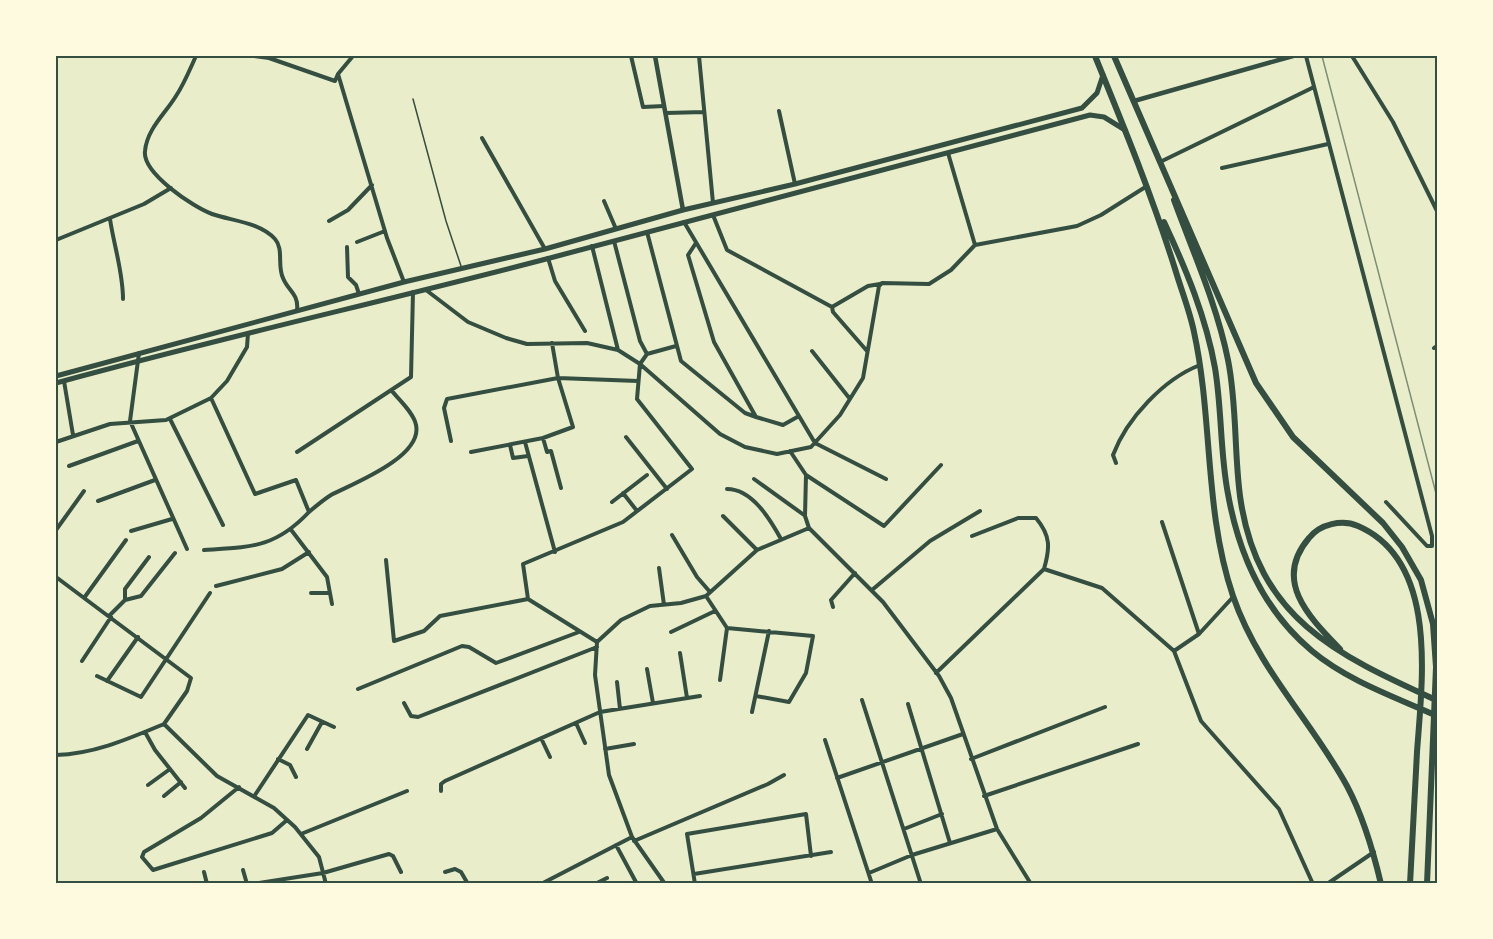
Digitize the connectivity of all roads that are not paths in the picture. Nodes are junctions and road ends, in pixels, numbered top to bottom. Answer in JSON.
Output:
{"nodes":[{"id":1,"x":196,"y":56,"type":"edge"},
{"id":2,"x":254,"y":56,"type":"edge"},
{"id":3,"x":353,"y":56,"type":"edge"},
{"id":4,"x":631,"y":56,"type":"edge"},
{"id":5,"x":655,"y":56,"type":"edge"},
{"id":6,"x":699,"y":56,"type":"edge"},
{"id":7,"x":1095,"y":56,"type":"edge"},
{"id":8,"x":1114,"y":56,"type":"edge"},
{"id":9,"x":1286,"y":56,"type":"edge"},
{"id":10,"x":1293,"y":56,"type":"edge"},
{"id":11,"x":1306,"y":56,"type":"edge"},
{"id":12,"x":1352,"y":56,"type":"edge"},
{"id":13,"x":338,"y":74,"type":"junction"},
{"id":14,"x":1103,"y":75,"type":"junction"},
{"id":15,"x":1314,"y":87,"type":"junction"},
{"id":16,"x":412,"y":99,"type":"dead end"},
{"id":17,"x":1134,"y":101,"type":"junction"},
{"id":18,"x":664,"y":106,"type":"junction"},
{"id":19,"x":779,"y":111,"type":"dead end"},
{"id":20,"x":704,"y":112,"type":"junction"},
{"id":21,"x":666,"y":113,"type":"junction"},
{"id":22,"x":1125,"y":130,"type":"junction"},
{"id":23,"x":482,"y":138,"type":"dead end"},
{"id":24,"x":1328,"y":144,"type":"junction"},
{"id":25,"x":948,"y":153,"type":"junction"},
{"id":26,"x":1159,"y":162,"type":"junction"},
{"id":27,"x":1222,"y":168,"type":"dead end"},
{"id":28,"x":1163,"y":172,"type":"junction"},
{"id":29,"x":373,"y":184,"type":"junction"},
{"id":30,"x":795,"y":184,"type":"junction"},
{"id":31,"x":1148,"y":185,"type":"junction"},
{"id":32,"x":171,"y":188,"type":"junction"},
{"id":33,"x":1154,"y":200,"type":"junction"},
{"id":34,"x":604,"y":201,"type":"dead end"},
{"id":35,"x":713,"y":203,"type":"junction"},
{"id":36,"x":683,"y":210,"type":"junction"},
{"id":37,"x":1437,"y":213,"type":"edge"},
{"id":38,"x":713,"y":215,"type":"junction"},
{"id":39,"x":110,"y":219,"type":"junction"},
{"id":40,"x":329,"y":221,"type":"dead end"},
{"id":41,"x":684,"y":222,"type":"junction"},
{"id":42,"x":616,"y":229,"type":"junction"},
{"id":43,"x":385,"y":231,"type":"junction"},
{"id":44,"x":647,"y":232,"type":"junction"},
{"id":45,"x":56,"y":240,"type":"edge"},
{"id":46,"x":614,"y":241,"type":"junction"},
{"id":47,"x":357,"y":242,"type":"dead end"},
{"id":48,"x":696,"y":243,"type":"junction"},
{"id":49,"x":975,"y":245,"type":"junction"},
{"id":50,"x":592,"y":246,"type":"junction"},
{"id":51,"x":347,"y":247,"type":"dead end"},
{"id":52,"x":545,"y":249,"type":"junction"},
{"id":53,"x":548,"y":258,"type":"junction"},
{"id":54,"x":462,"y":267,"type":"junction"},
{"id":55,"x":404,"y":282,"type":"junction"},
{"id":56,"x":879,"y":287,"type":"junction"},
{"id":57,"x":423,"y":288,"type":"junction"},
{"id":58,"x":413,"y":291,"type":"junction"},
{"id":59,"x":358,"y":294,"type":"junction"},
{"id":60,"x":351,"y":296,"type":"junction"},
{"id":61,"x":123,"y":299,"type":"dead end"},
{"id":62,"x":832,"y":307,"type":"junction"},
{"id":63,"x":353,"y":308,"type":"junction"},
{"id":64,"x":297,"y":310,"type":"junction"},
{"id":65,"x":585,"y":331,"type":"dead end"},
{"id":66,"x":248,"y":332,"type":"junction"},
{"id":67,"x":552,"y":343,"type":"junction"},
{"id":68,"x":676,"y":346,"type":"junction"},
{"id":69,"x":618,"y":350,"type":"junction"},
{"id":70,"x":812,"y":351,"type":"dead end"},
{"id":71,"x":867,"y":351,"type":"junction"},
{"id":72,"x":139,"y":353,"type":"junction"},
{"id":73,"x":647,"y":354,"type":"junction"},
{"id":74,"x":140,"y":360,"type":"junction"},
{"id":75,"x":640,"y":364,"type":"junction"},
{"id":76,"x":1201,"y":365,"type":"junction"},
{"id":77,"x":56,"y":376,"type":"edge"},
{"id":78,"x":558,"y":378,"type":"junction"},
{"id":79,"x":63,"y":381,"type":"junction"},
{"id":80,"x":638,"y":381,"type":"junction"},
{"id":81,"x":56,"y":383,"type":"edge"},
{"id":82,"x":392,"y":390,"type":"junction"},
{"id":83,"x":211,"y":399,"type":"junction"},
{"id":84,"x":850,"y":399,"type":"junction"},
{"id":85,"x":799,"y":416,"type":"junction"},
{"id":86,"x":756,"y":417,"type":"junction"},
{"id":87,"x":170,"y":419,"type":"junction"},
{"id":88,"x":130,"y":421,"type":"junction"},
{"id":89,"x":73,"y":435,"type":"junction"},
{"id":90,"x":626,"y":437,"type":"dead end"},
{"id":91,"x":543,"y":438,"type":"junction"},
{"id":92,"x":138,"y":441,"type":"junction"},
{"id":93,"x":452,"y":441,"type":"dead end"},
{"id":94,"x":56,"y":442,"type":"edge"},
{"id":95,"x":525,"y":442,"type":"junction"},
{"id":96,"x":815,"y":443,"type":"junction"},
{"id":97,"x":510,"y":445,"type":"junction"},
{"id":98,"x":790,"y":451,"type":"junction"},
{"id":99,"x":297,"y":452,"type":"dead end"},
{"id":100,"x":471,"y":452,"type":"dead end"},
{"id":101,"x":528,"y":456,"type":"junction"},
{"id":102,"x":1116,"y":463,"type":"dead end"},
{"id":103,"x":941,"y":465,"type":"dead end"},
{"id":104,"x":69,"y":466,"type":"dead end"},
{"id":105,"x":647,"y":475,"type":"dead end"},
{"id":106,"x":806,"y":475,"type":"junction"},
{"id":107,"x":886,"y":478,"type":"dead end"},
{"id":108,"x":754,"y":479,"type":"dead end"},
{"id":109,"x":155,"y":480,"type":"junction"},
{"id":110,"x":561,"y":488,"type":"dead end"},
{"id":111,"x":667,"y":489,"type":"junction"},
{"id":112,"x":726,"y":489,"type":"dead end"},
{"id":113,"x":84,"y":491,"type":"dead end"},
{"id":114,"x":623,"y":493,"type":"junction"},
{"id":115,"x":98,"y":501,"type":"dead end"},
{"id":116,"x":612,"y":502,"type":"dead end"},
{"id":117,"x":1386,"y":502,"type":"dead end"},
{"id":118,"x":637,"y":511,"type":"junction"},
{"id":119,"x":980,"y":511,"type":"dead end"},
{"id":120,"x":309,"y":512,"type":"junction"},
{"id":121,"x":723,"y":516,"type":"dead end"},
{"id":122,"x":805,"y":516,"type":"junction"},
{"id":123,"x":172,"y":519,"type":"junction"},
{"id":124,"x":1162,"y":522,"type":"dead end"},
{"id":125,"x":223,"y":525,"type":"dead end"},
{"id":126,"x":809,"y":528,"type":"junction"},
{"id":127,"x":56,"y":530,"type":"edge"},
{"id":128,"x":131,"y":531,"type":"dead end"},
{"id":129,"x":292,"y":531,"type":"junction"},
{"id":130,"x":672,"y":535,"type":"dead end"},
{"id":131,"x":972,"y":536,"type":"dead end"},
{"id":132,"x":781,"y":539,"type":"junction"},
{"id":133,"x":126,"y":540,"type":"dead end"},
{"id":134,"x":187,"y":549,"type":"dead end"},
{"id":135,"x":204,"y":550,"type":"dead end"},
{"id":136,"x":757,"y":550,"type":"junction"},
{"id":137,"x":309,"y":552,"type":"junction"},
{"id":138,"x":555,"y":552,"type":"junction"},
{"id":139,"x":175,"y":553,"type":"dead end"},
{"id":140,"x":149,"y":557,"type":"dead end"},
{"id":141,"x":386,"y":560,"type":"dead end"},
{"id":142,"x":659,"y":568,"type":"dead end"},
{"id":143,"x":1044,"y":569,"type":"junction"},
{"id":144,"x":855,"y":573,"type":"junction"},
{"id":145,"x":56,"y":577,"type":"edge"},
{"id":146,"x":216,"y":586,"type":"dead end"},
{"id":147,"x":872,"y":591,"type":"junction"},
{"id":148,"x":329,"y":592,"type":"junction"},
{"id":149,"x":710,"y":592,"type":"junction"},
{"id":150,"x":210,"y":593,"type":"dead end"},
{"id":151,"x":311,"y":593,"type":"dead end"},
{"id":152,"x":706,"y":596,"type":"junction"},
{"id":153,"x":1233,"y":597,"type":"junction"},
{"id":154,"x":84,"y":598,"type":"junction"},
{"id":155,"x":528,"y":599,"type":"junction"},
{"id":156,"x":125,"y":600,"type":"junction"},
{"id":157,"x":332,"y":604,"type":"dead end"},
{"id":158,"x":664,"y":605,"type":"junction"},
{"id":159,"x":833,"y":607,"type":"dead end"},
{"id":160,"x":715,"y":611,"type":"junction"},
{"id":161,"x":110,"y":617,"type":"junction"},
{"id":162,"x":727,"y":627,"type":"junction"},
{"id":163,"x":579,"y":631,"type":"junction"},
{"id":164,"x":769,"y":631,"type":"junction"},
{"id":165,"x":671,"y":632,"type":"dead end"},
{"id":166,"x":1199,"y":634,"type":"junction"},
{"id":167,"x":138,"y":637,"type":"junction"},
{"id":168,"x":597,"y":645,"type":"junction"},
{"id":169,"x":1174,"y":651,"type":"junction"},
{"id":170,"x":680,"y":653,"type":"dead end"},
{"id":171,"x":169,"y":659,"type":"junction"},
{"id":172,"x":1351,"y":660,"type":"junction"},
{"id":173,"x":82,"y":661,"type":"dead end"},
{"id":174,"x":647,"y":669,"type":"dead end"},
{"id":175,"x":936,"y":673,"type":"junction"},
{"id":176,"x":97,"y":676,"type":"dead end"},
{"id":177,"x":720,"y":680,"type":"dead end"},
{"id":178,"x":107,"y":681,"type":"junction"},
{"id":179,"x":617,"y":682,"type":"dead end"},
{"id":180,"x":358,"y":689,"type":"dead end"},
{"id":181,"x":700,"y":696,"type":"dead end"},
{"id":182,"x":756,"y":696,"type":"junction"},
{"id":183,"x":687,"y":698,"type":"junction"},
{"id":184,"x":862,"y":700,"type":"dead end"},
{"id":185,"x":1437,"y":701,"type":"edge"},
{"id":186,"x":404,"y":703,"type":"dead end"},
{"id":187,"x":653,"y":704,"type":"junction"},
{"id":188,"x":908,"y":704,"type":"dead end"},
{"id":189,"x":1105,"y":707,"type":"dead end"},
{"id":190,"x":620,"y":709,"type":"junction"},
{"id":191,"x":600,"y":712,"type":"junction"},
{"id":192,"x":752,"y":712,"type":"dead end"},
{"id":193,"x":1437,"y":716,"type":"edge"},
{"id":194,"x":322,"y":722,"type":"junction"},
{"id":195,"x":576,"y":723,"type":"junction"},
{"id":196,"x":164,"y":724,"type":"junction"},
{"id":197,"x":334,"y":727,"type":"dead end"},
{"id":198,"x":145,"y":732,"type":"junction"},
{"id":199,"x":963,"y":734,"type":"junction"},
{"id":200,"x":541,"y":738,"type":"junction"},
{"id":201,"x":825,"y":740,"type":"dead end"},
{"id":202,"x":585,"y":742,"type":"dead end"},
{"id":203,"x":634,"y":744,"type":"dead end"},
{"id":204,"x":1138,"y":744,"type":"dead end"},
{"id":205,"x":308,"y":749,"type":"dead end"},
{"id":206,"x":604,"y":749,"type":"junction"},
{"id":207,"x":922,"y":749,"type":"junction"},
{"id":208,"x":56,"y":755,"type":"edge"},
{"id":209,"x":550,"y":756,"type":"dead end"},
{"id":210,"x":278,"y":759,"type":"junction"},
{"id":211,"x":971,"y":759,"type":"junction"},
{"id":212,"x":881,"y":764,"type":"junction"},
{"id":213,"x":170,"y":769,"type":"junction"},
{"id":214,"x":784,"y":775,"type":"dead end"},
{"id":215,"x":296,"y":777,"type":"dead end"},
{"id":216,"x":837,"y":778,"type":"junction"},
{"id":217,"x":181,"y":782,"type":"junction"},
{"id":218,"x":148,"y":785,"type":"dead end"},
{"id":219,"x":239,"y":787,"type":"junction"},
{"id":220,"x":185,"y":788,"type":"dead end"},
{"id":221,"x":407,"y":791,"type":"dead end"},
{"id":222,"x":441,"y":791,"type":"dead end"},
{"id":223,"x":255,"y":795,"type":"junction"},
{"id":224,"x":164,"y":796,"type":"dead end"},
{"id":225,"x":984,"y":796,"type":"junction"},
{"id":226,"x":942,"y":814,"type":"junction"},
{"id":227,"x":287,"y":820,"type":"junction"},
{"id":228,"x":904,"y":829,"type":"junction"},
{"id":229,"x":997,"y":829,"type":"junction"},
{"id":230,"x":301,"y":834,"type":"junction"},
{"id":231,"x":633,"y":839,"type":"junction"},
{"id":232,"x":950,"y":843,"type":"junction"},
{"id":233,"x":616,"y":845,"type":"junction"},
{"id":234,"x":831,"y":852,"type":"dead end"},
{"id":235,"x":1374,"y":852,"type":"junction"},
{"id":236,"x":912,"y":855,"type":"junction"},
{"id":237,"x":811,"y":856,"type":"junction"},
{"id":238,"x":243,"y":870,"type":"dead end"},
{"id":239,"x":204,"y":872,"type":"dead end"},
{"id":240,"x":401,"y":872,"type":"dead end"},
{"id":241,"x":445,"y":872,"type":"dead end"},
{"id":242,"x":323,"y":873,"type":"junction"},
{"id":243,"x":869,"y":873,"type":"junction"},
{"id":244,"x":694,"y":874,"type":"junction"},
{"id":245,"x":607,"y":878,"type":"dead end"},
{"id":246,"x":284,"y":881,"type":"edge"},
{"id":247,"x":920,"y":881,"type":"dead end"},
{"id":248,"x":207,"y":884,"type":"edge"},
{"id":249,"x":247,"y":884,"type":"edge"},
{"id":250,"x":252,"y":884,"type":"edge"},
{"id":251,"x":326,"y":884,"type":"edge"},
{"id":252,"x":468,"y":884,"type":"edge"},
{"id":253,"x":541,"y":884,"type":"edge"},
{"id":254,"x":595,"y":884,"type":"edge"},
{"id":255,"x":637,"y":884,"type":"edge"},
{"id":256,"x":665,"y":884,"type":"edge"},
{"id":257,"x":695,"y":884,"type":"edge"},
{"id":258,"x":872,"y":884,"type":"edge"},
{"id":259,"x":1031,"y":884,"type":"edge"},
{"id":260,"x":1313,"y":884,"type":"edge"},
{"id":261,"x":1328,"y":884,"type":"edge"},
{"id":262,"x":1381,"y":884,"type":"edge"},
{"id":263,"x":1410,"y":884,"type":"edge"},
{"id":264,"x":1427,"y":884,"type":"edge"}],
"edges":[{"from":1,"to":32,"type":"street"},
{"from":2,"to":13,"type":"street"},
{"from":3,"to":13,"type":"street"},
{"from":4,"to":18,"type":"street"},
{"from":5,"to":18,"type":"street"},
{"from":6,"to":20,"type":"street"},
{"from":7,"to":14,"type":"highway"},
{"from":8,"to":17,"type":"highway"},
{"from":9,"to":10,"type":"street"},
{"from":9,"to":17,"type":"street"},
{"from":11,"to":15,"type":"street"},
{"from":12,"to":37,"type":"street"},
{"from":13,"to":29,"type":"street"},
{"from":14,"to":22,"type":"highway"},
{"from":14,"to":30,"type":"main road"},
{"from":15,"to":24,"type":"street"},
{"from":15,"to":26,"type":"street"},
{"from":16,"to":54,"type":"lane"},
{"from":17,"to":26,"type":"highway"},
{"from":18,"to":21,"type":"street"},
{"from":19,"to":30,"type":"street"},
{"from":20,"to":21,"type":"street"},
{"from":20,"to":35,"type":"street"},
{"from":21,"to":36,"type":"street"},
{"from":22,"to":25,"type":"main road"},
{"from":22,"to":31,"type":"highway"},
{"from":23,"to":52,"type":"street"},
{"from":24,"to":27,"type":"street"},
{"from":24,"to":117,"type":"street"},
{"from":25,"to":38,"type":"main road"},
{"from":25,"to":49,"type":"street"},
{"from":26,"to":28,"type":"highway"},
{"from":28,"to":172,"type":"highway"},
{"from":28,"to":264,"type":"highway"},
{"from":29,"to":40,"type":"street"},
{"from":29,"to":43,"type":"street"},
{"from":30,"to":35,"type":"main road"},
{"from":31,"to":33,"type":"highway"},
{"from":31,"to":49,"type":"street"},
{"from":32,"to":39,"type":"street"},
{"from":32,"to":64,"type":"street"},
{"from":33,"to":76,"type":"highway"},
{"from":33,"to":193,"type":"highway"},
{"from":34,"to":42,"type":"street"},
{"from":35,"to":36,"type":"main road"},
{"from":36,"to":41,"type":"main road"},
{"from":36,"to":42,"type":"main road"},
{"from":38,"to":41,"type":"main road"},
{"from":38,"to":62,"type":"street"},
{"from":39,"to":45,"type":"street"},
{"from":39,"to":61,"type":"street"},
{"from":41,"to":44,"type":"main road"},
{"from":41,"to":48,"type":"street"},
{"from":42,"to":52,"type":"main road"},
{"from":43,"to":47,"type":"street"},
{"from":43,"to":55,"type":"street"},
{"from":44,"to":46,"type":"main road"},
{"from":44,"to":68,"type":"street"},
{"from":46,"to":50,"type":"main road"},
{"from":46,"to":73,"type":"street"},
{"from":48,"to":85,"type":"street"},
{"from":48,"to":86,"type":"street"},
{"from":49,"to":56,"type":"street"},
{"from":50,"to":53,"type":"main road"},
{"from":50,"to":69,"type":"street"},
{"from":51,"to":59,"type":"street"},
{"from":52,"to":54,"type":"main road"},
{"from":53,"to":57,"type":"main road"},
{"from":53,"to":65,"type":"street"},
{"from":54,"to":55,"type":"main road"},
{"from":55,"to":59,"type":"main road"},
{"from":56,"to":62,"type":"street"},
{"from":56,"to":71,"type":"street"},
{"from":57,"to":58,"type":"main road"},
{"from":57,"to":67,"type":"street"},
{"from":58,"to":63,"type":"main road"},
{"from":58,"to":82,"type":"street"},
{"from":59,"to":60,"type":"main road"},
{"from":60,"to":63,"type":"main road"},
{"from":60,"to":64,"type":"main road"},
{"from":62,"to":71,"type":"street"},
{"from":63,"to":66,"type":"main road"},
{"from":64,"to":72,"type":"main road"},
{"from":66,"to":74,"type":"main road"},
{"from":66,"to":83,"type":"street"},
{"from":67,"to":69,"type":"street"},
{"from":67,"to":78,"type":"street"},
{"from":68,"to":73,"type":"street"},
{"from":68,"to":86,"type":"street"},
{"from":69,"to":75,"type":"street"},
{"from":70,"to":84,"type":"street"},
{"from":71,"to":84,"type":"street"},
{"from":72,"to":74,"type":"street"},
{"from":72,"to":77,"type":"main road"},
{"from":73,"to":75,"type":"street"},
{"from":74,"to":79,"type":"main road"},
{"from":74,"to":88,"type":"street"},
{"from":75,"to":80,"type":"street"},
{"from":75,"to":98,"type":"street"},
{"from":76,"to":102,"type":"street"},
{"from":76,"to":153,"type":"highway"},
{"from":78,"to":80,"type":"street"},
{"from":78,"to":91,"type":"street"},
{"from":78,"to":93,"type":"street"},
{"from":79,"to":81,"type":"main road"},
{"from":79,"to":89,"type":"street"},
{"from":80,"to":111,"type":"street"},
{"from":82,"to":99,"type":"street"},
{"from":82,"to":120,"type":"street"},
{"from":83,"to":87,"type":"street"},
{"from":83,"to":120,"type":"street"},
{"from":84,"to":96,"type":"street"},
{"from":85,"to":86,"type":"street"},
{"from":85,"to":96,"type":"street"},
{"from":87,"to":88,"type":"street"},
{"from":87,"to":125,"type":"street"},
{"from":88,"to":89,"type":"street"},
{"from":88,"to":92,"type":"street"},
{"from":89,"to":94,"type":"street"},
{"from":90,"to":111,"type":"street"},
{"from":91,"to":95,"type":"street"},
{"from":91,"to":110,"type":"street"},
{"from":92,"to":104,"type":"street"},
{"from":92,"to":109,"type":"street"},
{"from":95,"to":97,"type":"street"},
{"from":95,"to":101,"type":"street"},
{"from":96,"to":98,"type":"street"},
{"from":96,"to":107,"type":"street"},
{"from":97,"to":100,"type":"street"},
{"from":97,"to":101,"type":"street"},
{"from":98,"to":106,"type":"street"},
{"from":101,"to":138,"type":"street"},
{"from":103,"to":106,"type":"street"},
{"from":105,"to":114,"type":"street"},
{"from":106,"to":122,"type":"street"},
{"from":108,"to":122,"type":"street"},
{"from":109,"to":115,"type":"street"},
{"from":109,"to":123,"type":"street"},
{"from":111,"to":118,"type":"street"},
{"from":112,"to":132,"type":"street"},
{"from":113,"to":127,"type":"street"},
{"from":114,"to":116,"type":"street"},
{"from":114,"to":118,"type":"street"},
{"from":118,"to":138,"type":"street"},
{"from":119,"to":147,"type":"street"},
{"from":120,"to":129,"type":"street"},
{"from":121,"to":136,"type":"street"},
{"from":122,"to":126,"type":"street"},
{"from":123,"to":128,"type":"street"},
{"from":123,"to":134,"type":"street"},
{"from":124,"to":166,"type":"street"},
{"from":126,"to":132,"type":"street"},
{"from":126,"to":144,"type":"street"},
{"from":129,"to":135,"type":"street"},
{"from":129,"to":137,"type":"street"},
{"from":130,"to":149,"type":"street"},
{"from":131,"to":143,"type":"street"},
{"from":132,"to":136,"type":"street"},
{"from":133,"to":154,"type":"street"},
{"from":136,"to":149,"type":"street"},
{"from":137,"to":146,"type":"street"},
{"from":137,"to":148,"type":"street"},
{"from":138,"to":155,"type":"street"},
{"from":139,"to":156,"type":"street"},
{"from":140,"to":156,"type":"street"},
{"from":141,"to":155,"type":"street"},
{"from":142,"to":158,"type":"street"},
{"from":143,"to":169,"type":"street"},
{"from":143,"to":175,"type":"street"},
{"from":144,"to":147,"type":"street"},
{"from":144,"to":159,"type":"street"},
{"from":145,"to":154,"type":"street"},
{"from":147,"to":175,"type":"street"},
{"from":148,"to":151,"type":"street"},
{"from":148,"to":157,"type":"street"},
{"from":149,"to":152,"type":"street"},
{"from":150,"to":171,"type":"street"},
{"from":152,"to":158,"type":"street"},
{"from":152,"to":160,"type":"street"},
{"from":153,"to":166,"type":"street"},
{"from":153,"to":235,"type":"highway"},
{"from":154,"to":161,"type":"street"},
{"from":155,"to":163,"type":"street"},
{"from":156,"to":161,"type":"street"},
{"from":158,"to":168,"type":"street"},
{"from":160,"to":162,"type":"street"},
{"from":160,"to":165,"type":"street"},
{"from":161,"to":167,"type":"street"},
{"from":161,"to":173,"type":"street"},
{"from":162,"to":164,"type":"street"},
{"from":162,"to":177,"type":"street"},
{"from":163,"to":168,"type":"street"},
{"from":163,"to":180,"type":"street"},
{"from":164,"to":182,"type":"street"},
{"from":164,"to":182,"type":"street"},
{"from":166,"to":169,"type":"street"},
{"from":167,"to":171,"type":"street"},
{"from":167,"to":178,"type":"street"},
{"from":168,"to":186,"type":"street"},
{"from":168,"to":191,"type":"street"},
{"from":169,"to":260,"type":"street"},
{"from":170,"to":183,"type":"street"},
{"from":171,"to":178,"type":"street"},
{"from":171,"to":196,"type":"street"},
{"from":172,"to":185,"type":"highway"},
{"from":172,"to":263,"type":"highway"},
{"from":174,"to":187,"type":"street"},
{"from":175,"to":199,"type":"street"},
{"from":176,"to":178,"type":"street"},
{"from":179,"to":190,"type":"street"},
{"from":181,"to":183,"type":"street"},
{"from":182,"to":192,"type":"street"},
{"from":183,"to":187,"type":"street"},
{"from":184,"to":212,"type":"street"},
{"from":187,"to":190,"type":"street"},
{"from":188,"to":207,"type":"street"},
{"from":189,"to":211,"type":"street"},
{"from":190,"to":191,"type":"street"},
{"from":191,"to":195,"type":"street"},
{"from":191,"to":206,"type":"street"},
{"from":194,"to":197,"type":"street"},
{"from":194,"to":205,"type":"street"},
{"from":194,"to":210,"type":"street"},
{"from":195,"to":200,"type":"street"},
{"from":195,"to":202,"type":"street"},
{"from":196,"to":198,"type":"street"},
{"from":196,"to":219,"type":"street"},
{"from":198,"to":208,"type":"street"},
{"from":198,"to":213,"type":"street"},
{"from":199,"to":207,"type":"street"},
{"from":199,"to":211,"type":"street"},
{"from":200,"to":209,"type":"street"},
{"from":200,"to":222,"type":"street"},
{"from":201,"to":216,"type":"street"},
{"from":203,"to":206,"type":"street"},
{"from":204,"to":225,"type":"street"},
{"from":206,"to":231,"type":"street"},
{"from":207,"to":212,"type":"street"},
{"from":207,"to":226,"type":"street"},
{"from":210,"to":215,"type":"street"},
{"from":210,"to":223,"type":"street"},
{"from":211,"to":225,"type":"street"},
{"from":212,"to":216,"type":"street"},
{"from":212,"to":228,"type":"street"},
{"from":213,"to":217,"type":"street"},
{"from":213,"to":218,"type":"street"},
{"from":214,"to":231,"type":"street"},
{"from":216,"to":243,"type":"street"},
{"from":217,"to":220,"type":"street"},
{"from":217,"to":224,"type":"street"},
{"from":219,"to":223,"type":"street"},
{"from":219,"to":227,"type":"street"},
{"from":221,"to":230,"type":"street"},
{"from":223,"to":227,"type":"street"},
{"from":225,"to":229,"type":"street"},
{"from":226,"to":228,"type":"street"},
{"from":226,"to":232,"type":"street"},
{"from":227,"to":230,"type":"street"},
{"from":228,"to":236,"type":"street"},
{"from":229,"to":232,"type":"street"},
{"from":229,"to":259,"type":"street"},
{"from":230,"to":242,"type":"street"},
{"from":231,"to":233,"type":"street"},
{"from":231,"to":256,"type":"street"},
{"from":232,"to":236,"type":"street"},
{"from":233,"to":253,"type":"street"},
{"from":233,"to":255,"type":"street"},
{"from":234,"to":237,"type":"street"},
{"from":235,"to":261,"type":"street"},
{"from":235,"to":262,"type":"highway"},
{"from":236,"to":243,"type":"street"},
{"from":236,"to":247,"type":"street"},
{"from":237,"to":244,"type":"street"},
{"from":237,"to":244,"type":"street"},
{"from":238,"to":249,"type":"street"},
{"from":239,"to":248,"type":"street"},
{"from":240,"to":242,"type":"street"},
{"from":241,"to":252,"type":"street"},
{"from":242,"to":246,"type":"street"},
{"from":242,"to":251,"type":"street"},
{"from":243,"to":258,"type":"street"},
{"from":244,"to":257,"type":"street"},
{"from":245,"to":254,"type":"street"},
{"from":246,"to":250,"type":"street"}]}
